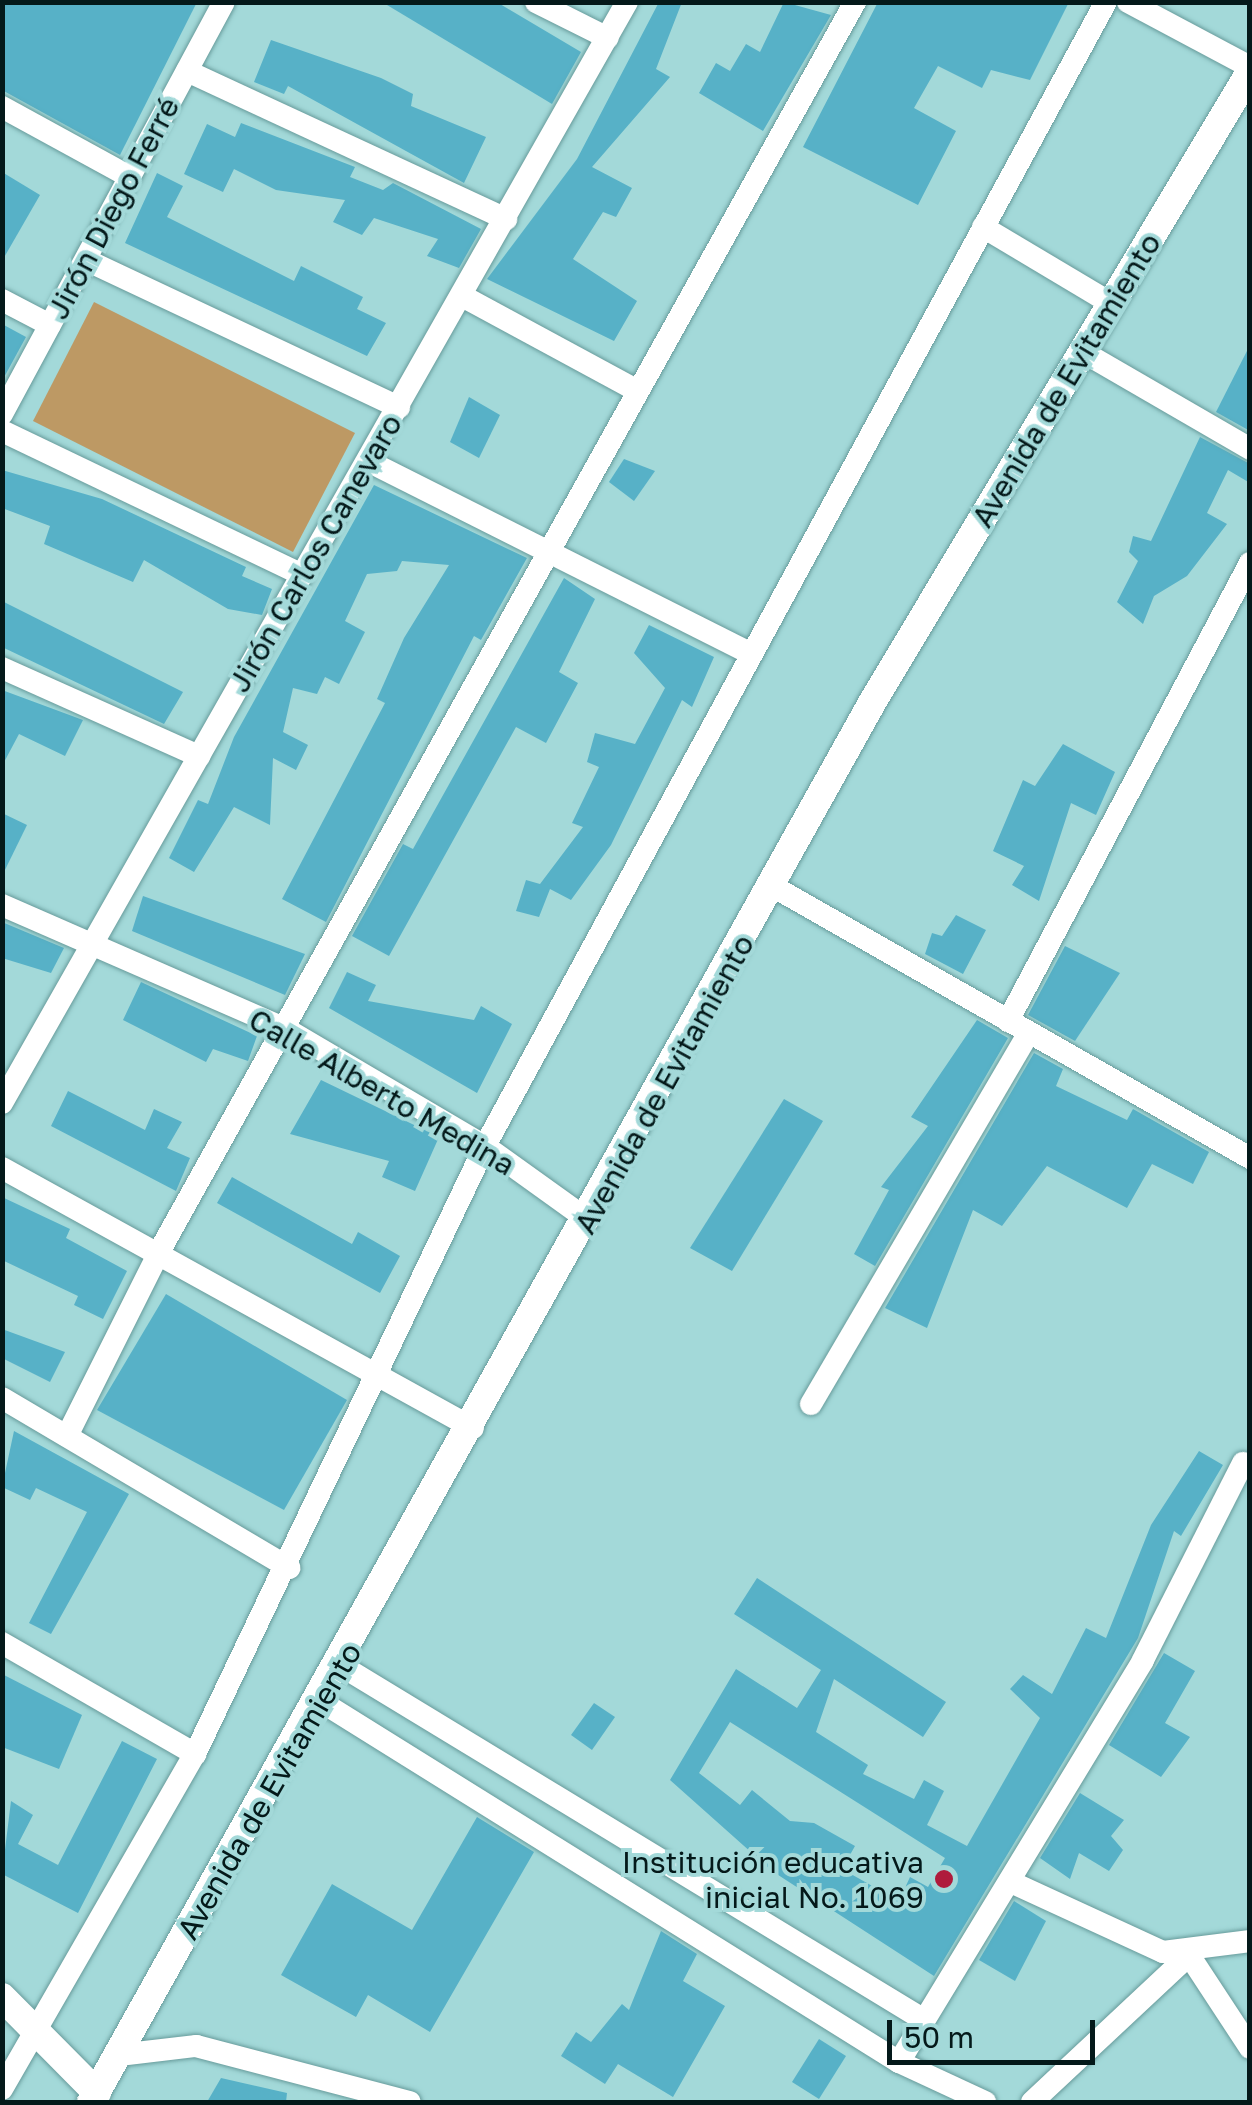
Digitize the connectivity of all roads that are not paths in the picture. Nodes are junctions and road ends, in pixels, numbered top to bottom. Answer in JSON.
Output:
{"nodes":[{"id":1,"x":224,"y":2,"type":"edge"},
{"id":2,"x":536,"y":2,"type":"edge"},
{"id":3,"x":627,"y":2,"type":"edge"},
{"id":4,"x":854,"y":2,"type":"edge"},
{"id":5,"x":1106,"y":2,"type":"edge"},
{"id":6,"x":1128,"y":2,"type":"edge"},
{"id":7,"x":608,"y":38,"type":"junction"},
{"id":8,"x":1250,"y":69,"type":"edge"},
{"id":9,"x":187,"y":71,"type":"junction"},
{"id":10,"x":2,"y":106,"type":"edge"},
{"id":11,"x":130,"y":177,"type":"junction"},
{"id":12,"x":506,"y":219,"type":"junction"},
{"id":13,"x":983,"y":226,"type":"junction"},
{"id":14,"x":86,"y":260,"type":"junction"},
{"id":15,"x":464,"y":297,"type":"junction"},
{"id":16,"x":2,"y":300,"type":"edge"},
{"id":17,"x":1112,"y":304,"type":"junction"},
{"id":18,"x":50,"y":325,"type":"junction"},
{"id":19,"x":1083,"y":352,"type":"junction"},
{"id":20,"x":636,"y":390,"type":"junction"},
{"id":21,"x":398,"y":407,"type":"junction"},
{"id":22,"x":2,"y":414,"type":"edge"},
{"id":23,"x":2,"y":431,"type":"edge"},
{"id":24,"x":1250,"y":449,"type":"edge"},
{"id":25,"x":368,"y":461,"type":"junction"},
{"id":26,"x":549,"y":546,"type":"junction"},
{"id":27,"x":1250,"y":563,"type":"edge"},
{"id":28,"x":302,"y":575,"type":"junction"},
{"id":29,"x":749,"y":652,"type":"junction"},
{"id":30,"x":2,"y":668,"type":"edge"},
{"id":31,"x":199,"y":756,"type":"junction"},
{"id":32,"x":774,"y":887,"type":"junction"},
{"id":33,"x":2,"y":905,"type":"edge"},
{"id":34,"x":94,"y":949,"type":"junction"},
{"id":35,"x":1018,"y":1028,"type":"junction"},
{"id":36,"x":286,"y":1029,"type":"junction"},
{"id":37,"x":2,"y":1102,"type":"edge"},
{"id":38,"x":485,"y":1146,"type":"junction"},
{"id":39,"x":1250,"y":1158,"type":"edge"},
{"id":40,"x":2,"y":1168,"type":"edge"},
{"id":41,"x":588,"y":1220,"type":"junction"},
{"id":42,"x":159,"y":1252,"type":"junction"},
{"id":43,"x":379,"y":1377,"type":"junction"},
{"id":44,"x":2,"y":1398,"type":"edge"},
{"id":45,"x":811,"y":1404,"type":"dead end"},
{"id":46,"x":473,"y":1428,"type":"junction"},
{"id":47,"x":67,"y":1436,"type":"junction"},
{"id":48,"x":1243,"y":1463,"type":"dead end"},
{"id":49,"x":290,"y":1568,"type":"junction"},
{"id":50,"x":2,"y":1644,"type":"edge"},
{"id":51,"x":340,"y":1665,"type":"junction"},
{"id":52,"x":320,"y":1700,"type":"junction"},
{"id":53,"x":195,"y":1754,"type":"junction"},
{"id":54,"x":1013,"y":1883,"type":"junction"},
{"id":55,"x":1250,"y":1941,"type":"edge"},
{"id":56,"x":1190,"y":1955,"type":"junction"},
{"id":57,"x":2,"y":1997,"type":"edge"},
{"id":58,"x":2,"y":2016,"type":"edge"},
{"id":59,"x":924,"y":2020,"type":"junction"},
{"id":60,"x":32,"y":2031,"type":"junction"},
{"id":61,"x":1250,"y":2048,"type":"edge"},
{"id":62,"x":118,"y":2055,"type":"junction"},
{"id":63,"x":899,"y":2062,"type":"junction"},
{"id":64,"x":2,"y":2089,"type":"edge"},
{"id":65,"x":360,"y":2097,"type":"edge"},
{"id":66,"x":94,"y":2098,"type":"edge"},
{"id":67,"x":1048,"y":2100,"type":"edge"},
{"id":68,"x":410,"y":2102,"type":"edge"},
{"id":69,"x":985,"y":2102,"type":"edge"}],
"edges":[{"from":1,"to":9,"type":"street","name":"Jirón Diego Ferré"},
{"from":2,"to":7,"type":"street"},
{"from":3,"to":7,"type":"street","name":"Jirón Carlos Canevaro"},
{"from":4,"to":20,"type":"street"},
{"from":5,"to":13,"type":"street"},
{"from":6,"to":8,"type":"street"},
{"from":7,"to":12,"type":"street","name":"Jirón Carlos Canevaro"},
{"from":8,"to":17,"type":"street","name":"Avenida de Evitamiento"},
{"from":9,"to":11,"type":"street","name":"Jirón Diego Ferré"},
{"from":9,"to":12,"type":"street"},
{"from":10,"to":11,"type":"street"},
{"from":11,"to":14,"type":"street","name":"Jirón Diego Ferré"},
{"from":12,"to":15,"type":"street","name":"Jirón Carlos Canevaro"},
{"from":13,"to":17,"type":"street"},
{"from":13,"to":29,"type":"street"},
{"from":14,"to":18,"type":"street","name":"Jirón Diego Ferré"},
{"from":14,"to":21,"type":"street"},
{"from":15,"to":20,"type":"street"},
{"from":15,"to":21,"type":"street","name":"Jirón Carlos Canevaro"},
{"from":16,"to":18,"type":"street"},
{"from":17,"to":19,"type":"street","name":"Avenida de Evitamiento"},
{"from":18,"to":22,"type":"street","name":"Jirón Diego Ferré"},
{"from":19,"to":24,"type":"street"},
{"from":19,"to":32,"type":"street","name":"Avenida de Evitamiento"},
{"from":20,"to":26,"type":"street"},
{"from":21,"to":25,"type":"street","name":"Jirón Carlos Canevaro"},
{"from":23,"to":28,"type":"street"},
{"from":25,"to":26,"type":"street"},
{"from":25,"to":28,"type":"street","name":"Jirón Carlos Canevaro"},
{"from":26,"to":29,"type":"street"},
{"from":26,"to":36,"type":"street"},
{"from":27,"to":35,"type":"street"},
{"from":28,"to":31,"type":"street","name":"Jirón Carlos Canevaro"},
{"from":29,"to":38,"type":"street"},
{"from":30,"to":31,"type":"street"},
{"from":31,"to":34,"type":"street","name":"Jirón Carlos Canevaro"},
{"from":32,"to":35,"type":"street"},
{"from":32,"to":41,"type":"street","name":"Avenida de Evitamiento"},
{"from":33,"to":34,"type":"street","name":"Calle Alberto Medina"},
{"from":34,"to":36,"type":"street","name":"Calle Alberto Medina"},
{"from":34,"to":37,"type":"street","name":"Jirón Carlos Canevaro"},
{"from":35,"to":39,"type":"street"},
{"from":35,"to":45,"type":"street"},
{"from":36,"to":38,"type":"street","name":"Calle Alberto Medina"},
{"from":36,"to":42,"type":"street"},
{"from":38,"to":41,"type":"street","name":"Calle Alberto Medina"},
{"from":38,"to":43,"type":"street"},
{"from":40,"to":42,"type":"street"},
{"from":41,"to":46,"type":"street","name":"Avenida de Evitamiento"},
{"from":42,"to":43,"type":"street"},
{"from":42,"to":47,"type":"street"},
{"from":43,"to":46,"type":"street"},
{"from":43,"to":49,"type":"street"},
{"from":44,"to":47,"type":"street"},
{"from":46,"to":51,"type":"street","name":"Avenida de Evitamiento"},
{"from":47,"to":49,"type":"street"},
{"from":48,"to":54,"type":"street"},
{"from":49,"to":53,"type":"street"},
{"from":50,"to":53,"type":"street"},
{"from":51,"to":52,"type":"street","name":"Avenida de Evitamiento"},
{"from":51,"to":59,"type":"street"},
{"from":52,"to":62,"type":"street","name":"Avenida de Evitamiento"},
{"from":52,"to":63,"type":"street"},
{"from":53,"to":60,"type":"street"},
{"from":54,"to":56,"type":"street"},
{"from":54,"to":59,"type":"street"},
{"from":55,"to":56,"type":"street"},
{"from":56,"to":61,"type":"street"},
{"from":56,"to":67,"type":"street"},
{"from":57,"to":60,"type":"street"},
{"from":58,"to":60,"type":"street"},
{"from":59,"to":63,"type":"street"},
{"from":60,"to":64,"type":"street"},
{"from":60,"to":66,"type":"street"},
{"from":62,"to":65,"type":"street"},
{"from":62,"to":66,"type":"street","name":"Avenida de Evitamiento"},
{"from":63,"to":69,"type":"street"},
{"from":65,"to":68,"type":"street"}]}
